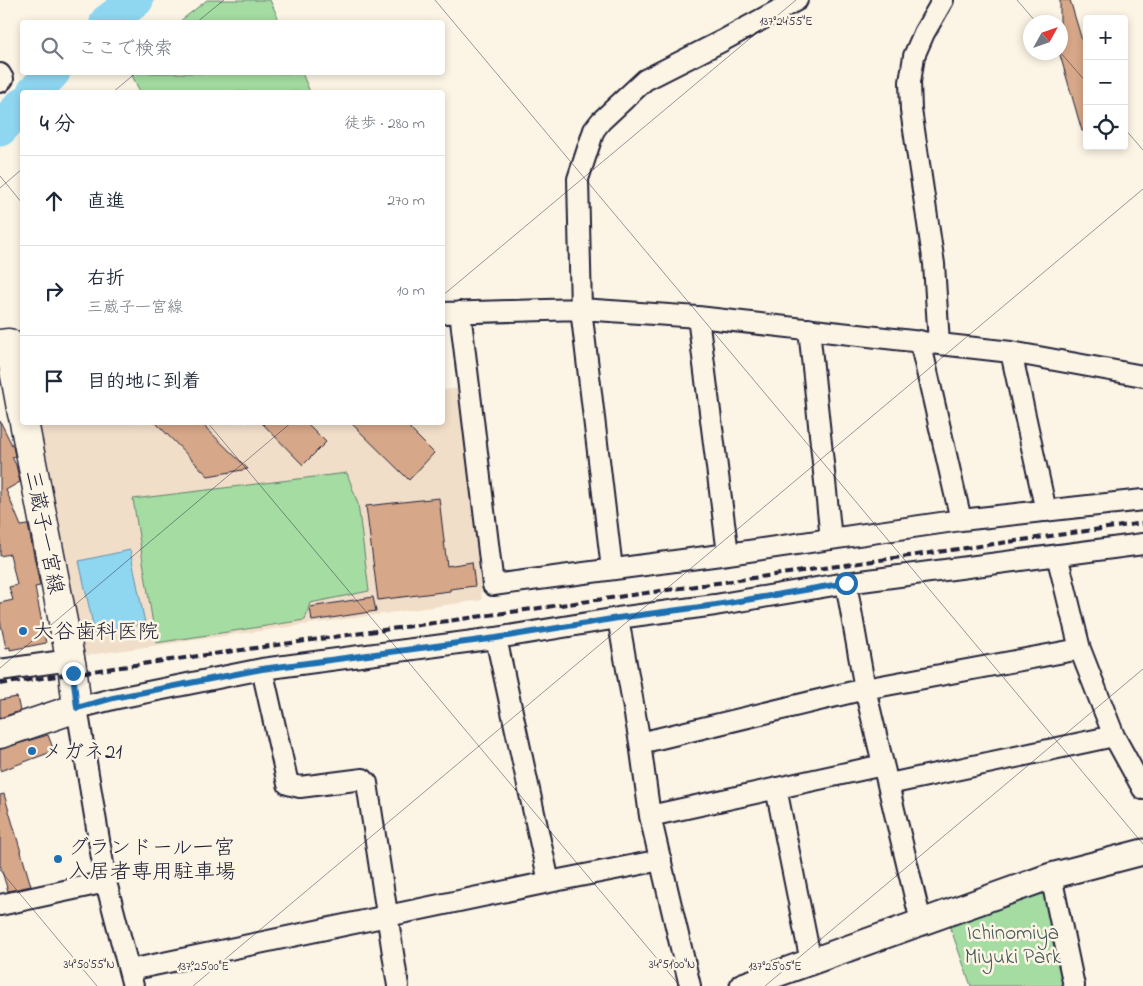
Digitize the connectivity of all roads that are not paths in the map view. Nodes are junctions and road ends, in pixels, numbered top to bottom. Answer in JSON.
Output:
{"nodes":[{"id":1,"x":797,"y":0,"type":"edge"},
{"id":2,"x":943,"y":0,"type":"edge"},
{"id":3,"x":0,"y":74,"type":"edge"},
{"id":4,"x":0,"y":82,"type":"edge"},
{"id":5,"x":581,"y":309,"type":"junction"},
{"id":6,"x":451,"y":313,"type":"edge"},
{"id":7,"x":698,"y":317,"type":"junction"},
{"id":8,"x":809,"y":328,"type":"junction"},
{"id":9,"x":929,"y":342,"type":"junction"},
{"id":10,"x":10,"y":343,"type":"edge"},
{"id":11,"x":1011,"y":352,"type":"junction"},
{"id":12,"x":1142,"y":379,"type":"edge"},
{"id":13,"x":20,"y":402,"type":"edge"},
{"id":14,"x":25,"y":425,"type":"edge"},
{"id":15,"x":1143,"y":500,"type":"edge"},
{"id":16,"x":1046,"y":511,"type":"junction"},
{"id":17,"x":961,"y":520,"type":"junction"},
{"id":18,"x":831,"y":539,"type":"junction"},
{"id":19,"x":1143,"y":544,"type":"edge"},
{"id":20,"x":728,"y":554,"type":"junction"},
{"id":21,"x":1057,"y":556,"type":"junction"},
{"id":22,"x":612,"y":568,"type":"junction"},
{"id":23,"x":846,"y":583,"type":"junction"},
{"id":24,"x":618,"y":618,"type":"junction"},
{"id":25,"x":496,"y":638,"type":"junction"},
{"id":26,"x":1080,"y":649,"type":"junction"},
{"id":27,"x":70,"y":660,"type":"junction"},
{"id":28,"x":262,"y":669,"type":"junction"},
{"id":29,"x":0,"y":670,"type":"edge"},
{"id":30,"x":865,"y":689,"type":"junction"},
{"id":31,"x":77,"y":708,"type":"junction"},
{"id":32,"x":0,"y":734,"type":"edge"},
{"id":33,"x":1114,"y":736,"type":"junction"},
{"id":34,"x":640,"y":743,"type":"junction"},
{"id":35,"x":883,"y":765,"type":"junction"},
{"id":36,"x":888,"y":784,"type":"junction"},
{"id":37,"x":776,"y":788,"type":"junction"},
{"id":38,"x":1143,"y":790,"type":"edge"},
{"id":39,"x":650,"y":816,"type":"junction"},
{"id":40,"x":1143,"y":852,"type":"edge"},
{"id":41,"x":661,"y":860,"type":"junction"},
{"id":42,"x":1051,"y":876,"type":"junction"},
{"id":43,"x":106,"y":882,"type":"junction"},
{"id":44,"x":549,"y":882,"type":"junction"},
{"id":45,"x":0,"y":905,"type":"edge"},
{"id":46,"x":388,"y":916,"type":"junction"},
{"id":47,"x":921,"y":922,"type":"junction"},
{"id":48,"x":811,"y":962,"type":"junction"},
{"id":49,"x":131,"y":978,"type":"edge"},
{"id":50,"x":398,"y":986,"type":"edge"},
{"id":51,"x":690,"y":986,"type":"edge"},
{"id":52,"x":743,"y":986,"type":"edge"},
{"id":53,"x":1074,"y":986,"type":"edge"}],
"edges":[{"from":1,"to":5,"type":"street"},
{"from":2,"to":9,"type":"street"},
{"from":3,"to":4,"type":"street"},
{"from":5,"to":6,"type":"street"},
{"from":5,"to":7,"type":"street"},
{"from":5,"to":22,"type":"street"},
{"from":6,"to":22,"type":"street"},
{"from":7,"to":8,"type":"street"},
{"from":7,"to":20,"type":"street"},
{"from":8,"to":9,"type":"street"},
{"from":8,"to":18,"type":"street"},
{"from":9,"to":11,"type":"street"},
{"from":9,"to":17,"type":"street"},
{"from":10,"to":13,"type":"main road"},
{"from":11,"to":12,"type":"street"},
{"from":11,"to":16,"type":"street"},
{"from":14,"to":27,"type":"main road","name":"三蔵子一宮線"},
{"from":15,"to":16,"type":"street"},
{"from":16,"to":17,"type":"street"},
{"from":17,"to":18,"type":"street"},
{"from":18,"to":20,"type":"street"},
{"from":19,"to":21,"type":"street"},
{"from":20,"to":22,"type":"street"},
{"from":21,"to":23,"type":"street"},
{"from":21,"to":26,"type":"street"},
{"from":23,"to":24,"type":"street"},
{"from":23,"to":30,"type":"street"},
{"from":24,"to":25,"type":"street"},
{"from":24,"to":34,"type":"street"},
{"from":25,"to":28,"type":"street"},
{"from":25,"to":44,"type":"street"},
{"from":26,"to":30,"type":"street"},
{"from":26,"to":33,"type":"street"},
{"from":27,"to":29,"type":"street"},
{"from":27,"to":31,"type":"main road","name":"三蔵子一宮線"},
{"from":28,"to":31,"type":"street"},
{"from":28,"to":46,"type":"street"},
{"from":30,"to":34,"type":"street"},
{"from":30,"to":35,"type":"street"},
{"from":31,"to":32,"type":"main road"},
{"from":31,"to":43,"type":"street"},
{"from":33,"to":36,"type":"street"},
{"from":33,"to":38,"type":"street"},
{"from":34,"to":39,"type":"street"},
{"from":35,"to":36,"type":"street"},
{"from":35,"to":37,"type":"street"},
{"from":36,"to":47,"type":"street"},
{"from":37,"to":39,"type":"street"},
{"from":37,"to":48,"type":"street"},
{"from":39,"to":41,"type":"street"},
{"from":40,"to":42,"type":"street"},
{"from":41,"to":44,"type":"street"},
{"from":41,"to":51,"type":"street"},
{"from":42,"to":47,"type":"street"},
{"from":42,"to":53,"type":"street"},
{"from":43,"to":45,"type":"street"},
{"from":43,"to":49,"type":"street"},
{"from":44,"to":46,"type":"street"},
{"from":46,"to":49,"type":"street"},
{"from":46,"to":50,"type":"street"},
{"from":47,"to":48,"type":"street"},
{"from":48,"to":52,"type":"street"}]}
